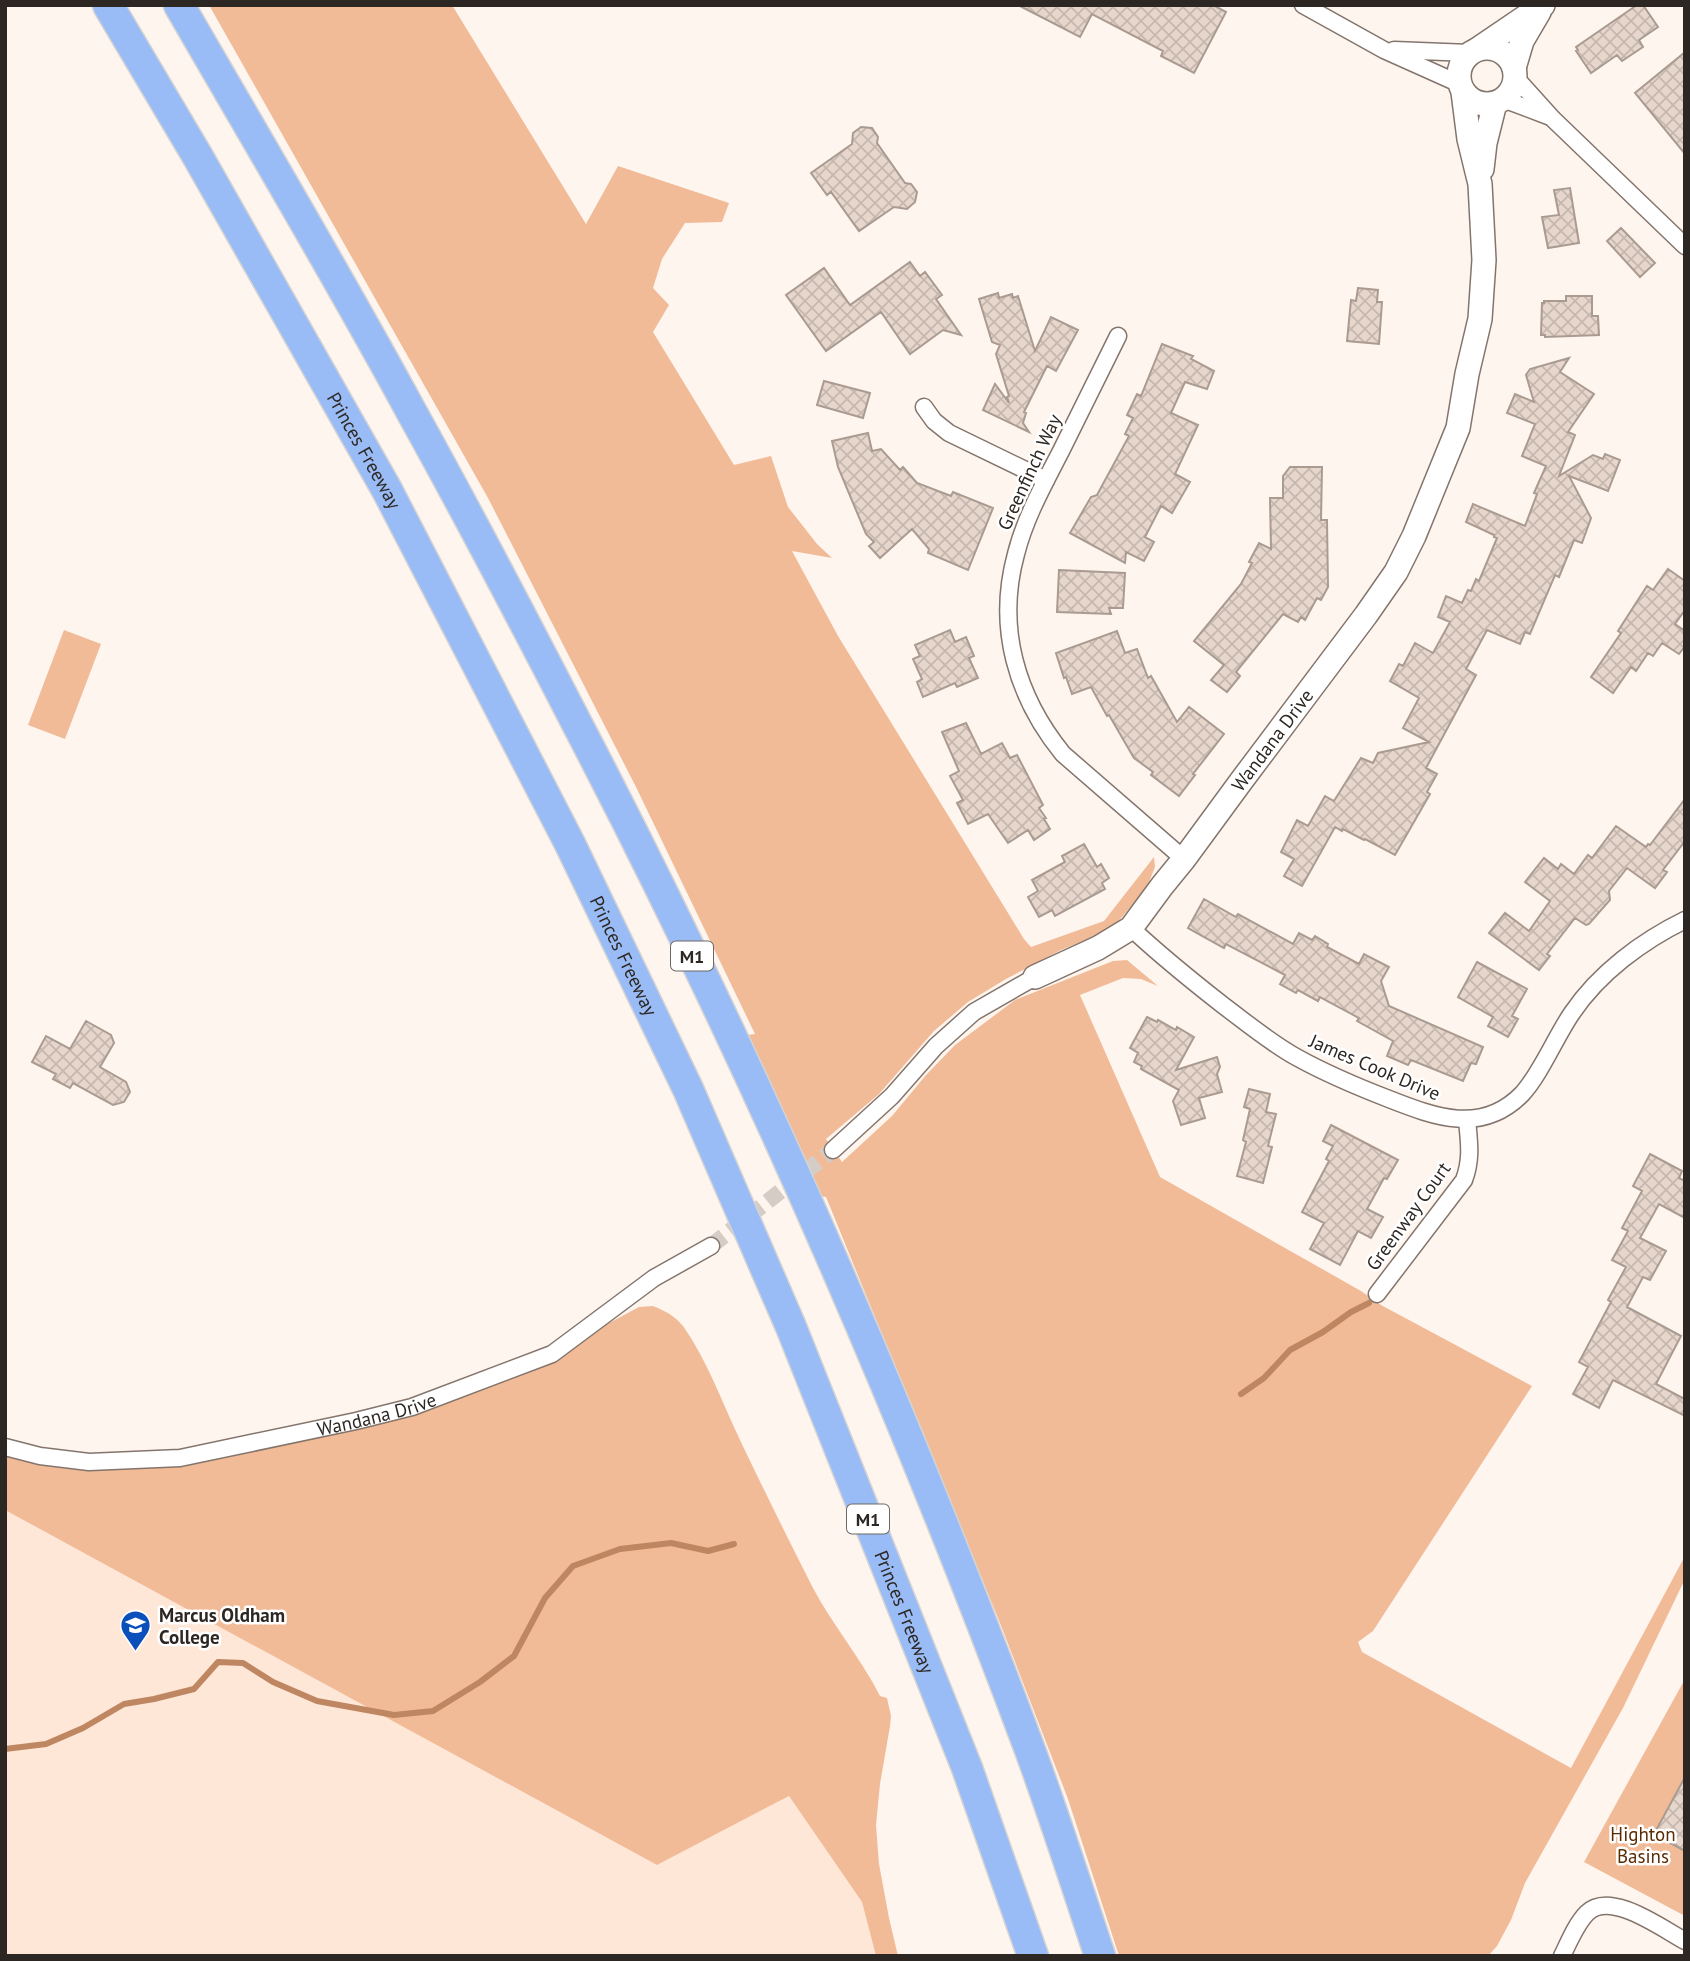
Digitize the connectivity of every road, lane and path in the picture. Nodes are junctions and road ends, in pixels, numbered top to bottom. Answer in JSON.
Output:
{"nodes":[{"id":1,"x":108,"y":5,"type":"edge"},
{"id":2,"x":179,"y":5,"type":"edge"},
{"id":3,"x":1303,"y":5,"type":"edge"},
{"id":4,"x":1543,"y":6,"type":"edge"},
{"id":5,"x":1384,"y":50,"type":"junction"},
{"id":6,"x":1474,"y":51,"type":"junction"},
{"id":7,"x":1515,"y":72,"type":"junction"},
{"id":8,"x":1462,"y":88,"type":"junction"},
{"id":9,"x":1499,"y":101,"type":"junction"},
{"id":10,"x":1553,"y":118,"type":"junction"},
{"id":11,"x":1480,"y":184,"type":"junction"},
{"id":12,"x":1685,"y":246,"type":"edge"},
{"id":13,"x":1118,"y":336,"type":"dead end"},
{"id":14,"x":924,"y":407,"type":"dead end"},
{"id":15,"x":1046,"y":480,"type":"junction"},
{"id":16,"x":1184,"y":859,"type":"junction"},
{"id":17,"x":1685,"y":920,"type":"edge"},
{"id":18,"x":1131,"y":928,"type":"junction"},
{"id":19,"x":1035,"y":977,"type":"joint"},
{"id":20,"x":1467,"y":1119,"type":"junction"},
{"id":21,"x":833,"y":1150,"type":"tunnel mouth"},
{"id":22,"x":711,"y":1246,"type":"tunnel mouth"},
{"id":23,"x":1377,"y":1294,"type":"dead end"},
{"id":24,"x":5,"y":1447,"type":"edge"},
{"id":25,"x":1685,"y":1941,"type":"edge"},
{"id":26,"x":1034,"y":1956,"type":"edge"},
{"id":27,"x":1100,"y":1956,"type":"edge"},
{"id":28,"x":1562,"y":1956,"type":"edge"}],
"edges":[{"from":1,"to":26,"type":"highway","name":"Princes Freeway","number":"M1"},
{"from":2,"to":27,"type":"highway","number":"M1"},
{"from":3,"to":5,"type":"street"},
{"from":4,"to":6,"type":"street"},
{"from":4,"to":7,"type":"street"},
{"from":5,"to":6,"type":"street"},
{"from":5,"to":8,"type":"street"},
{"from":6,"to":7,"type":"street"},
{"from":6,"to":8,"type":"street"},
{"from":7,"to":9,"type":"street"},
{"from":7,"to":10,"type":"street"},
{"from":8,"to":9,"type":"street"},
{"from":8,"to":11,"type":"street","name":"Wandana Drive"},
{"from":9,"to":10,"type":"street"},
{"from":9,"to":11,"type":"street","name":"Wandana Drive"},
{"from":10,"to":12,"type":"street"},
{"from":11,"to":16,"type":"street","name":"Wandana Drive"},
{"from":13,"to":15,"type":"street","name":"Greenfinch Way"},
{"from":14,"to":15,"type":"street"},
{"from":15,"to":16,"type":"street","name":"Greenfinch Way"},
{"from":16,"to":18,"type":"street","name":"Wandana Drive"},
{"from":17,"to":20,"type":"street","name":"James Cook Drive"},
{"from":18,"to":19,"type":"street","name":"Wandana Drive"},
{"from":18,"to":20,"type":"street","name":"James Cook Drive"},
{"from":19,"to":21,"type":"street","name":"Wandana Drive"},
{"from":20,"to":23,"type":"street","name":"Greenway Court"},
{"from":22,"to":24,"type":"street","name":"Wandana Drive"},
{"from":25,"to":28,"type":"street"}]}
